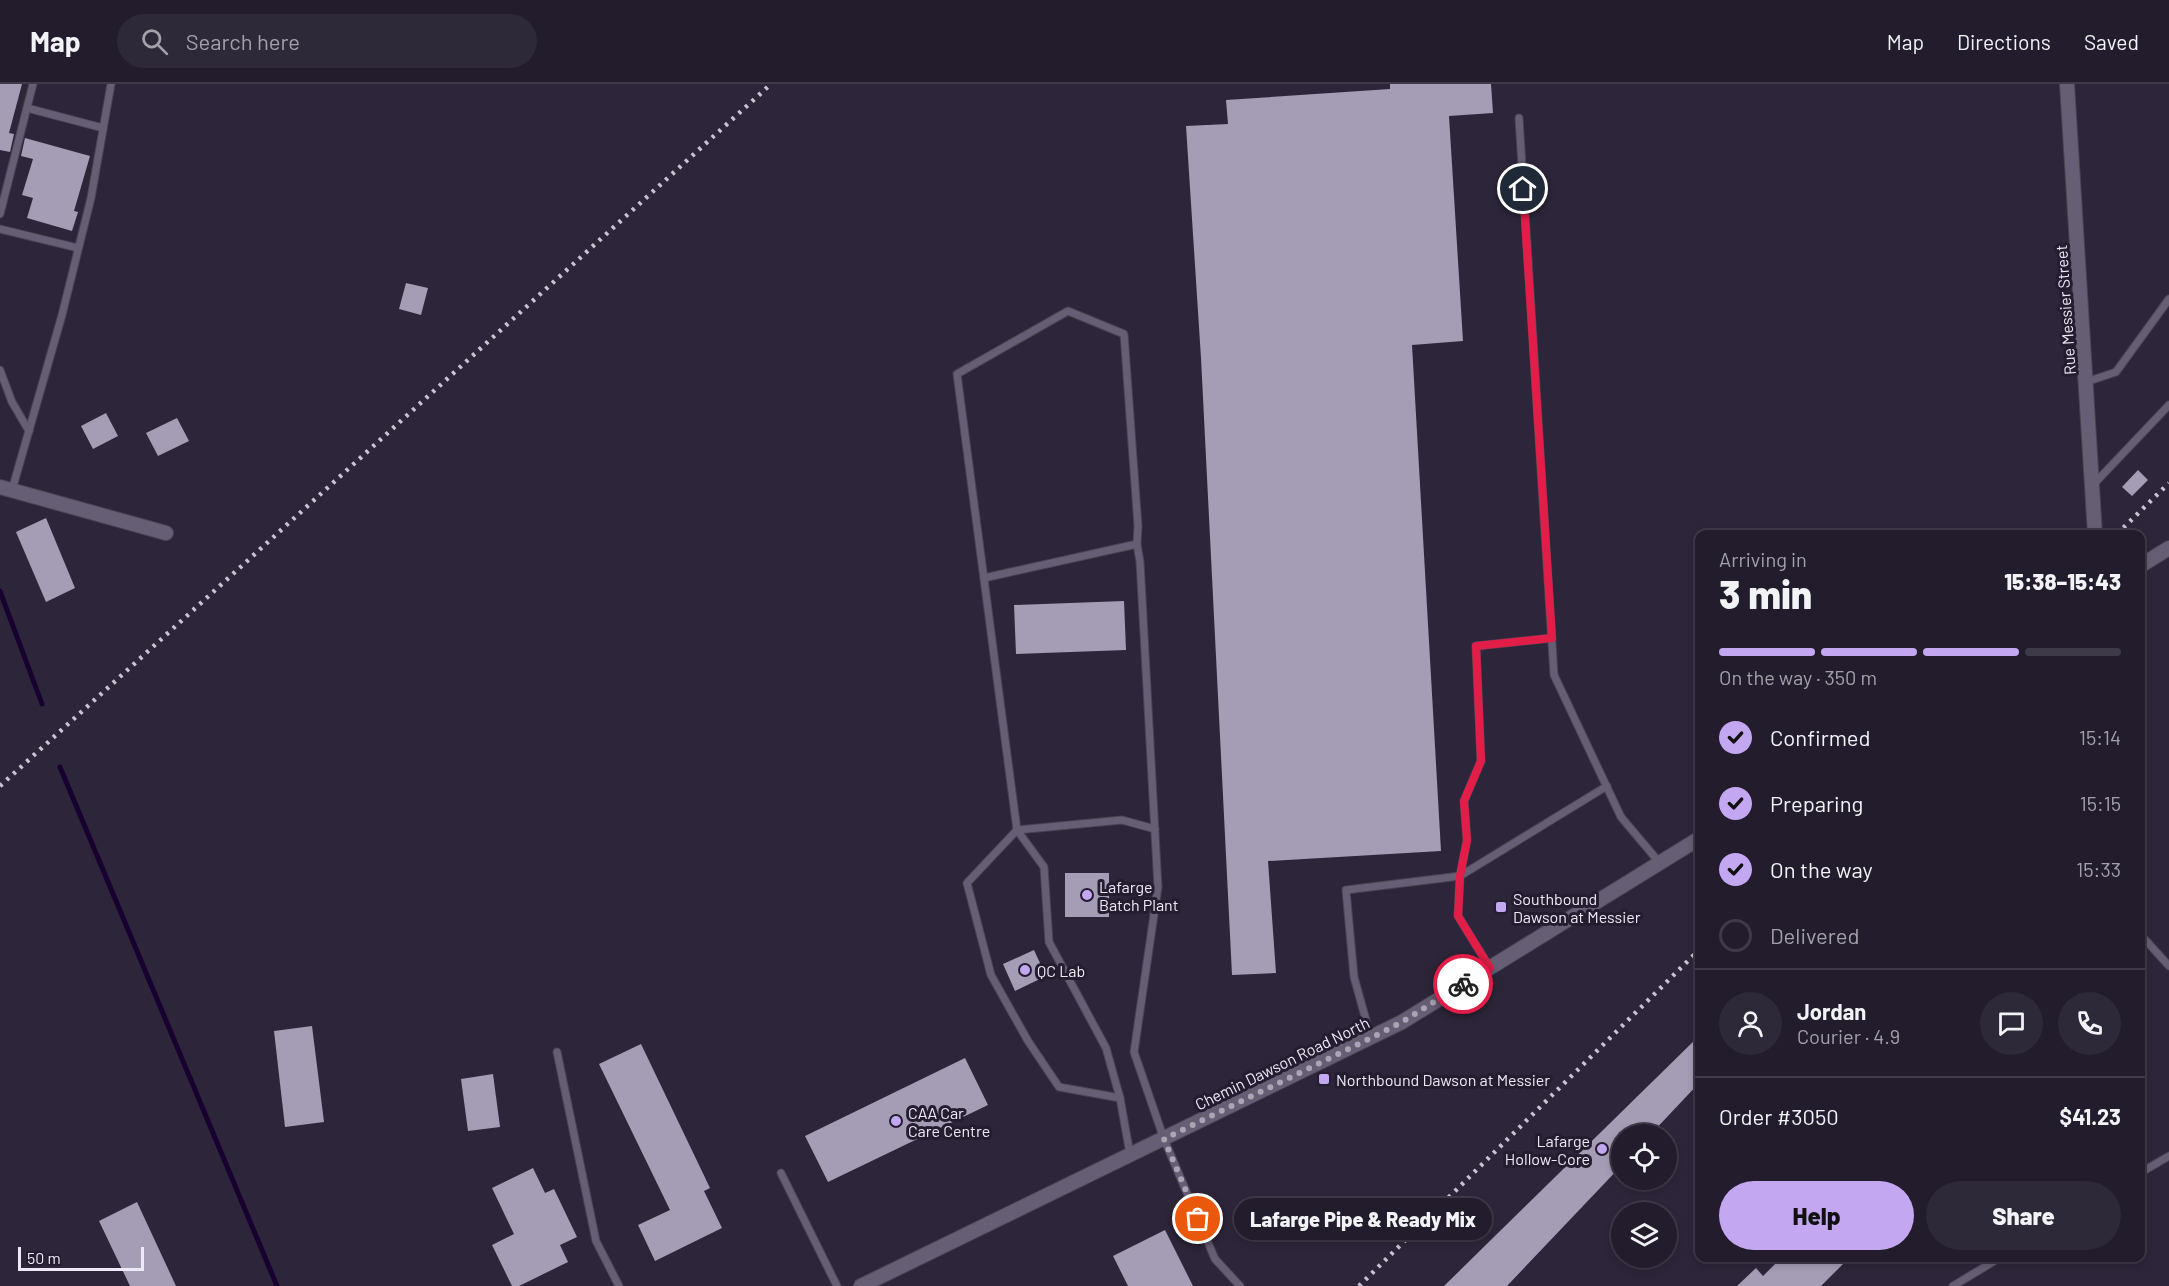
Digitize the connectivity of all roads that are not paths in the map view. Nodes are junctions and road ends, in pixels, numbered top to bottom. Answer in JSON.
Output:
{"nodes":[{"id":1,"x":33,"y":84,"type":"edge"},
{"id":2,"x":111,"y":84,"type":"edge"},
{"id":3,"x":2067,"y":84,"type":"edge"},
{"id":4,"x":27,"y":108,"type":"junction"},
{"id":5,"x":1519,"y":118,"type":"dead end"},
{"id":6,"x":103,"y":128,"type":"junction"},
{"id":7,"x":0,"y":214,"type":"edge"},
{"id":8,"x":0,"y":229,"type":"edge"},
{"id":9,"x":78,"y":248,"type":"junction"},
{"id":10,"x":2169,"y":299,"type":"edge"},
{"id":11,"x":0,"y":370,"type":"edge"},
{"id":12,"x":2086,"y":382,"type":"junction"},
{"id":13,"x":2169,"y":405,"type":"edge"},
{"id":14,"x":29,"y":431,"type":"junction"},
{"id":15,"x":2092,"y":486,"type":"junction"},
{"id":16,"x":6,"y":489,"type":"edge"},
{"id":17,"x":2095,"y":530,"type":"edge"},
{"id":18,"x":166,"y":533,"type":"dead end"},
{"id":19,"x":1137,"y":544,"type":"junction"},
{"id":20,"x":2169,"y":548,"type":"edge"},
{"id":21,"x":2145,"y":563,"type":"edge"},
{"id":22,"x":984,"y":578,"type":"junction"},
{"id":23,"x":1552,"y":638,"type":"junction"},
{"id":24,"x":1607,"y":786,"type":"junction"},
{"id":25,"x":1155,"y":829,"type":"junction"},
{"id":26,"x":1017,"y":830,"type":"junction"},
{"id":27,"x":1695,"y":841,"type":"edge"},
{"id":28,"x":1659,"y":862,"type":"junction"},
{"id":29,"x":1460,"y":876,"type":"junction"},
{"id":30,"x":2145,"y":940,"type":"edge"},
{"id":31,"x":2169,"y":966,"type":"edge"},
{"id":32,"x":1490,"y":968,"type":"junction"},
{"id":33,"x":1371,"y":1038,"type":"junction"},
{"id":34,"x":557,"y":1052,"type":"dead end"},
{"id":35,"x":1120,"y":1098,"type":"junction"},
{"id":36,"x":1164,"y":1139,"type":"junction"},
{"id":37,"x":1130,"y":1154,"type":"junction"},
{"id":38,"x":2169,"y":1156,"type":"edge"},
{"id":39,"x":2145,"y":1170,"type":"edge"},
{"id":40,"x":781,"y":1173,"type":"dead end"},
{"id":41,"x":1993,"y":1262,"type":"edge"},
{"id":42,"x":619,"y":1286,"type":"edge"},
{"id":43,"x":837,"y":1286,"type":"edge"},
{"id":44,"x":861,"y":1286,"type":"edge"},
{"id":45,"x":1240,"y":1286,"type":"edge"},
{"id":46,"x":1953,"y":1286,"type":"edge"}],
"edges":[{"from":1,"to":4,"type":"lane"},
{"from":2,"to":6,"type":"lane"},
{"from":3,"to":12,"type":"street","name":"Rue Messier Street"},
{"from":4,"to":6,"type":"lane"},
{"from":4,"to":7,"type":"lane"},
{"from":5,"to":23,"type":"lane"},
{"from":6,"to":9,"type":"lane"},
{"from":8,"to":9,"type":"lane"},
{"from":9,"to":14,"type":"lane"},
{"from":10,"to":12,"type":"lane"},
{"from":11,"to":14,"type":"lane"},
{"from":12,"to":15,"type":"street","name":"Rue Messier Street"},
{"from":13,"to":15,"type":"lane"},
{"from":14,"to":16,"type":"lane"},
{"from":15,"to":17,"type":"street","name":"Rue Messier Street"},
{"from":16,"to":18,"type":"street"},
{"from":19,"to":22,"type":"lane"},
{"from":19,"to":22,"type":"lane"},
{"from":19,"to":25,"type":"lane"},
{"from":20,"to":21,"type":"street"},
{"from":22,"to":26,"type":"lane"},
{"from":23,"to":24,"type":"lane"},
{"from":23,"to":29,"type":"lane"},
{"from":24,"to":28,"type":"lane"},
{"from":24,"to":29,"type":"lane"},
{"from":25,"to":26,"type":"lane"},
{"from":25,"to":36,"type":"lane"},
{"from":26,"to":35,"type":"lane"},
{"from":26,"to":35,"type":"lane"},
{"from":27,"to":28,"type":"street","name":"Chemin Dawson Road North"},
{"from":28,"to":32,"type":"street","name":"Chemin Dawson Road North"},
{"from":29,"to":32,"type":"lane"},
{"from":29,"to":33,"type":"lane"},
{"from":30,"to":31,"type":"lane"},
{"from":32,"to":33,"type":"street","name":"Chemin Dawson Road North"},
{"from":33,"to":36,"type":"street","name":"Chemin Dawson Road North"},
{"from":34,"to":42,"type":"lane"},
{"from":35,"to":37,"type":"lane"},
{"from":36,"to":37,"type":"street","name":"Chemin Dawson Road North"},
{"from":36,"to":45,"type":"lane"},
{"from":37,"to":44,"type":"street","name":"Chemin Dawson Road North"},
{"from":38,"to":39,"type":"lane"},
{"from":40,"to":43,"type":"lane"},
{"from":41,"to":46,"type":"lane"}]}
